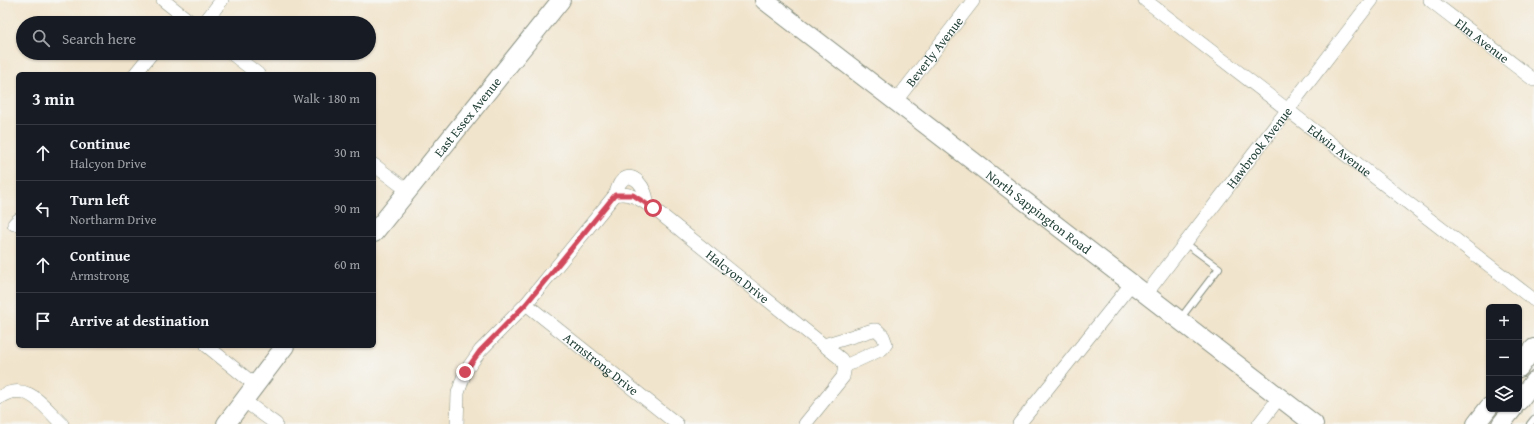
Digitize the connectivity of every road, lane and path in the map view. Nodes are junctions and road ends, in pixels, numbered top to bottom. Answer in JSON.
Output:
{"nodes":[{"id":1,"x":163,"y":0,"type":"edge"},
{"id":2,"x":222,"y":0,"type":"edge"},
{"id":3,"x":561,"y":0,"type":"edge"},
{"id":4,"x":764,"y":0,"type":"edge"},
{"id":5,"x":973,"y":0,"type":"edge"},
{"id":6,"x":1145,"y":0,"type":"edge"},
{"id":7,"x":1372,"y":0,"type":"edge"},
{"id":8,"x":1430,"y":0,"type":"edge"},
{"id":9,"x":180,"y":16,"type":"edge"},
{"id":10,"x":209,"y":16,"type":"edge"},
{"id":11,"x":146,"y":60,"type":"edge"},
{"id":12,"x":240,"y":60,"type":"edge"},
{"id":13,"x":137,"y":72,"type":"edge"},
{"id":14,"x":255,"y":72,"type":"edge"},
{"id":15,"x":1534,"y":80,"type":"edge"},
{"id":16,"x":895,"y":102,"type":"junction"},
{"id":17,"x":1287,"y":110,"type":"junction"},
{"id":18,"x":376,"y":166,"type":"edge"},
{"id":19,"x":407,"y":190,"type":"junction"},
{"id":20,"x":620,"y":195,"type":"junction"},
{"id":21,"x":647,"y":204,"type":"junction"},
{"id":22,"x":376,"y":230,"type":"edge"},
{"id":23,"x":1185,"y":243,"type":"junction"},
{"id":24,"x":1139,"y":288,"type":"junction"},
{"id":25,"x":1534,"y":300,"type":"edge"},
{"id":26,"x":526,"y":304,"type":"junction"},
{"id":27,"x":1180,"y":320,"type":"junction"},
{"id":28,"x":824,"y":345,"type":"junction"},
{"id":29,"x":209,"y":348,"type":"edge"},
{"id":30,"x":283,"y":348,"type":"edge"},
{"id":31,"x":1534,"y":348,"type":"edge"},
{"id":32,"x":1522,"y":364,"type":"edge"},
{"id":33,"x":845,"y":366,"type":"junction"},
{"id":34,"x":1534,"y":382,"type":"edge"},
{"id":35,"x":255,"y":385,"type":"junction"},
{"id":36,"x":0,"y":397,"type":"edge"},
{"id":37,"x":1522,"y":397,"type":"edge"},
{"id":38,"x":1279,"y":398,"type":"junction"},
{"id":39,"x":243,"y":400,"type":"junction"},
{"id":40,"x":1486,"y":411,"type":"edge"},
{"id":41,"x":1511,"y":412,"type":"edge"},
{"id":42,"x":1534,"y":419,"type":"edge"},
{"id":43,"x":62,"y":424,"type":"edge"},
{"id":44,"x":226,"y":424,"type":"edge"},
{"id":45,"x":276,"y":424,"type":"edge"},
{"id":46,"x":457,"y":424,"type":"edge"},
{"id":47,"x":677,"y":424,"type":"edge"},
{"id":48,"x":805,"y":424,"type":"edge"},
{"id":49,"x":1019,"y":424,"type":"edge"},
{"id":50,"x":1259,"y":424,"type":"edge"},
{"id":51,"x":1314,"y":424,"type":"edge"},
{"id":52,"x":1476,"y":424,"type":"edge"},
{"id":53,"x":1501,"y":424,"type":"edge"},
{"id":54,"x":1530,"y":424,"type":"edge"}],
"edges":[{"from":1,"to":9,"type":"street"},
{"from":2,"to":10,"type":"street"},
{"from":3,"to":19,"type":"street","name":"East Essex Avenue"},
{"from":4,"to":16,"type":"street","name":"North Sappington Road"},
{"from":5,"to":16,"type":"street","name":"Beverly Avenue"},
{"from":6,"to":17,"type":"street","name":"Edwin Avenue"},
{"from":7,"to":17,"type":"street","name":"Hawbrook Avenue"},
{"from":8,"to":15,"type":"street","name":"Elm Avenue"},
{"from":11,"to":13,"type":"street"},
{"from":12,"to":14,"type":"street"},
{"from":16,"to":24,"type":"street","name":"North Sappington Road"},
{"from":17,"to":23,"type":"street","name":"Hawbrook Avenue"},
{"from":17,"to":25,"type":"street","name":"Edwin Avenue"},
{"from":18,"to":19,"type":"street"},
{"from":19,"to":22,"type":"street","name":"East Essex Avenue"},
{"from":20,"to":21,"type":"street","name":"Halcyon Drive"},
{"from":20,"to":21,"type":"street"},
{"from":20,"to":26,"type":"street"},
{"from":21,"to":28,"type":"street","name":"Halcyon Drive"},
{"from":23,"to":24,"type":"street","name":"Hawbrook Avenue"},
{"from":23,"to":27,"type":"lane"},
{"from":24,"to":27,"type":"street","name":"North Sappington Road"},
{"from":24,"to":49,"type":"street","name":"Hawbrook Avenue"},
{"from":26,"to":46,"type":"street"},
{"from":26,"to":47,"type":"street","name":"Armstrong Drive"},
{"from":27,"to":38,"type":"street","name":"North Sappington Road"},
{"from":28,"to":33,"type":"street","name":"Halcyon Drive"},
{"from":28,"to":33,"type":"street"},
{"from":29,"to":35,"type":"street"},
{"from":30,"to":35,"type":"street"},
{"from":31,"to":32,"type":"street"},
{"from":33,"to":48,"type":"street"},
{"from":34,"to":37,"type":"street"},
{"from":35,"to":39,"type":"street"},
{"from":36,"to":43,"type":"street"},
{"from":38,"to":50,"type":"street"},
{"from":38,"to":51,"type":"street","name":"North Sappington Road"},
{"from":39,"to":44,"type":"street"},
{"from":39,"to":45,"type":"street"},
{"from":40,"to":52,"type":"street"},
{"from":41,"to":53,"type":"street"},
{"from":42,"to":54,"type":"lane"}]}
